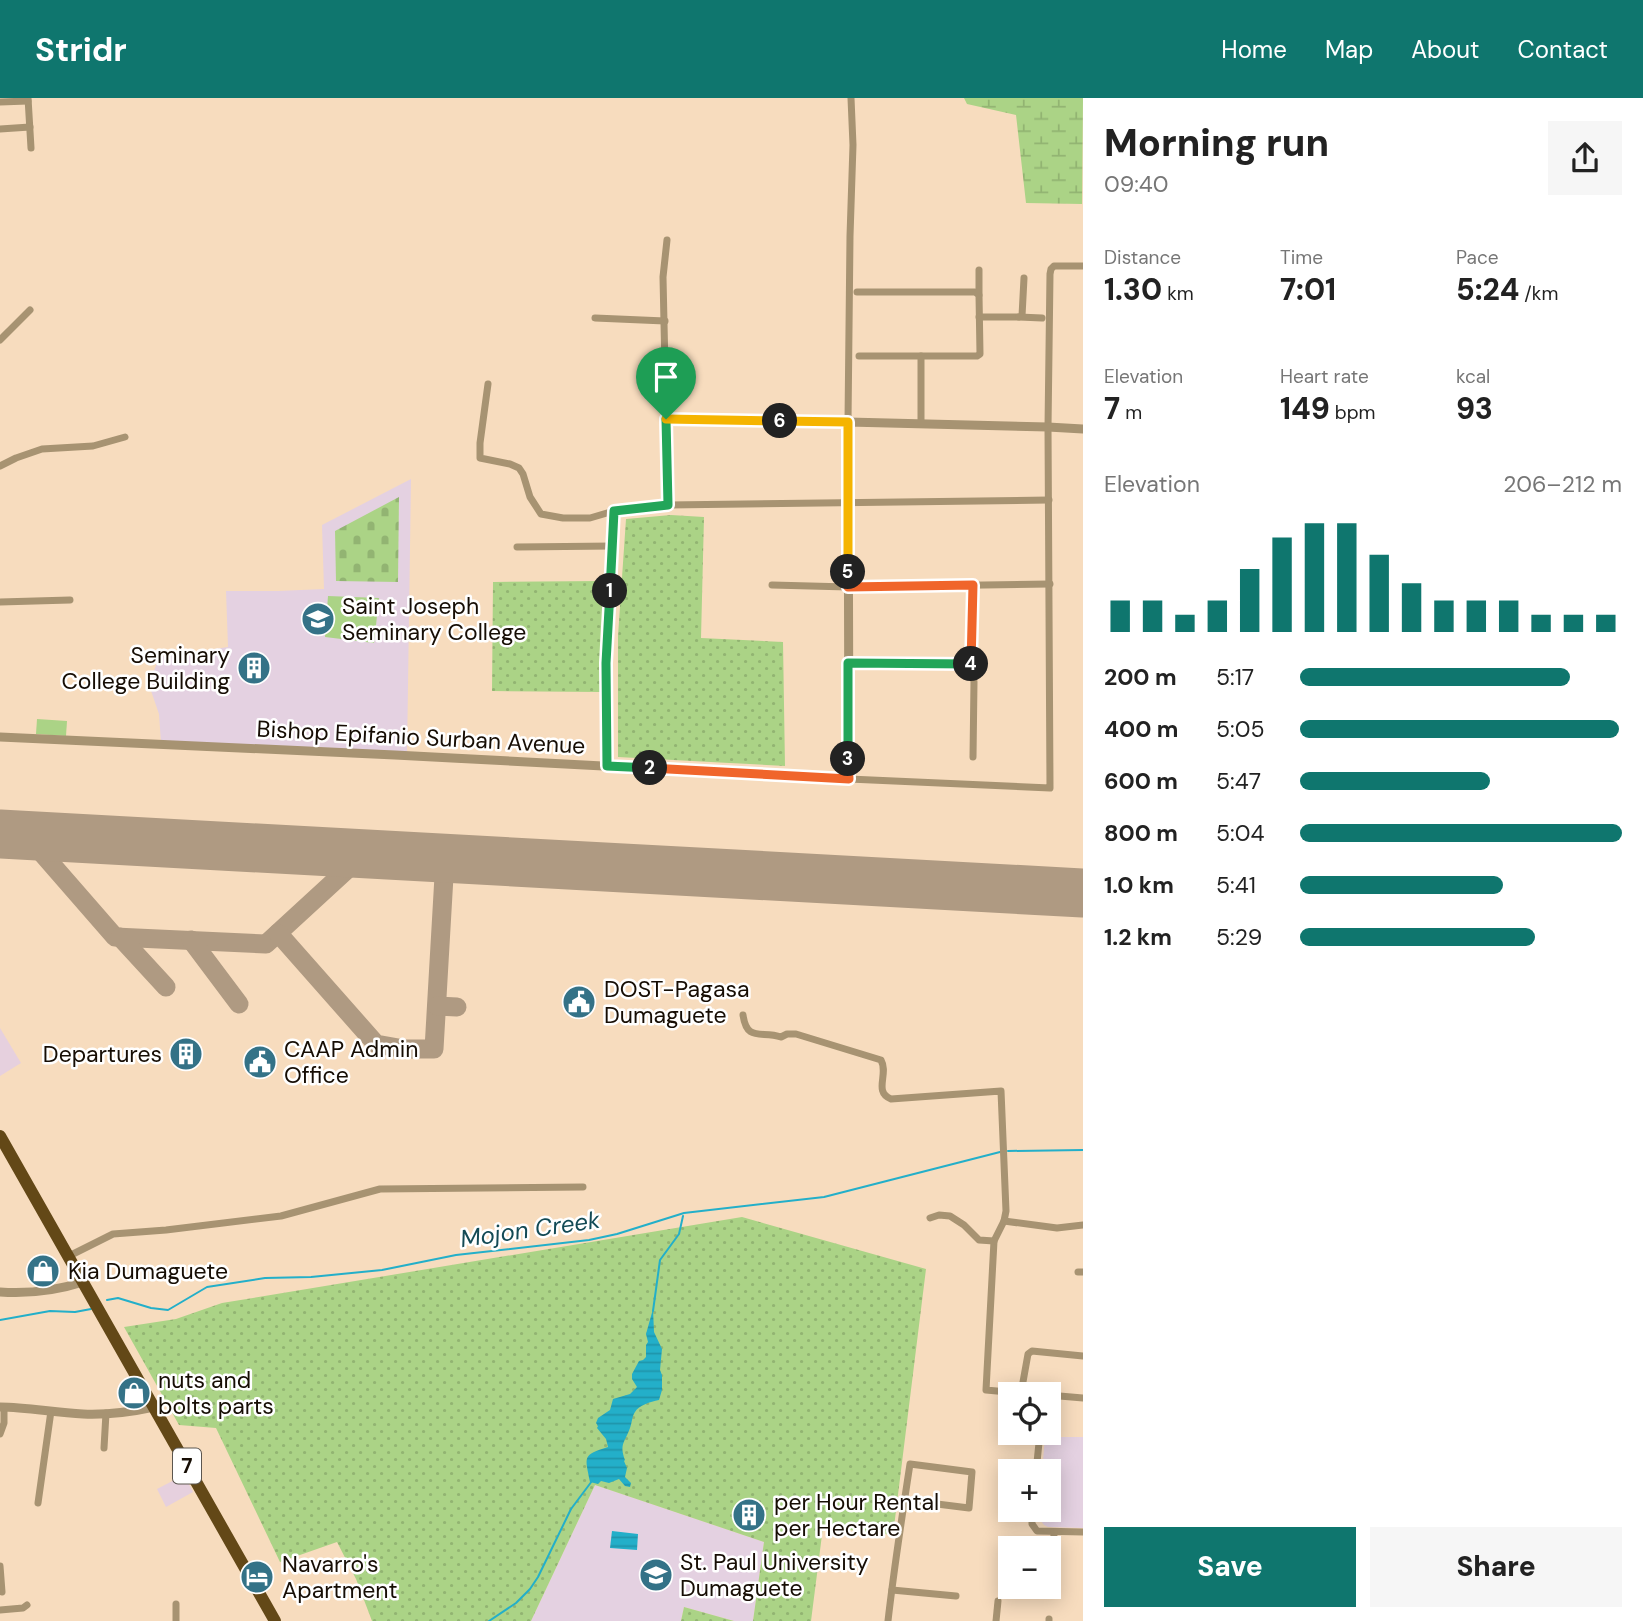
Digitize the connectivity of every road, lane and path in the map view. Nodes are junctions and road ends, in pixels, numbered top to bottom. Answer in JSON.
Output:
{"nodes":[{"id":1,"x":851,"y":98,"type":"edge"},
{"id":2,"x":28,"y":99,"type":"edge"},
{"id":3,"x":0,"y":102,"type":"edge"},
{"id":4,"x":30,"y":127,"type":"junction"},
{"id":5,"x":0,"y":130,"type":"edge"},
{"id":6,"x":31,"y":148,"type":"dead end"},
{"id":7,"x":667,"y":240,"type":"dead end"},
{"id":8,"x":1083,"y":266,"type":"edge"},
{"id":9,"x":979,"y":270,"type":"dead end"},
{"id":10,"x":1024,"y":278,"type":"dead end"},
{"id":11,"x":858,"y":292,"type":"dead end"},
{"id":12,"x":979,"y":295,"type":"junction"},
{"id":13,"x":30,"y":310,"type":"dead end"},
{"id":14,"x":979,"y":317,"type":"junction"},
{"id":15,"x":1018,"y":317,"type":"junction"},
{"id":16,"x":596,"y":318,"type":"dead end"},
{"id":17,"x":1042,"y":318,"type":"dead end"},
{"id":18,"x":665,"y":321,"type":"junction"},
{"id":19,"x":0,"y":340,"type":"edge"},
{"id":20,"x":859,"y":356,"type":"dead end"},
{"id":21,"x":921,"y":356,"type":"junction"},
{"id":22,"x":488,"y":384,"type":"dead end"},
{"id":23,"x":666,"y":419,"type":"junction"},
{"id":24,"x":848,"y":422,"type":"junction"},
{"id":25,"x":921,"y":424,"type":"junction"},
{"id":26,"x":1048,"y":427,"type":"junction"},
{"id":27,"x":1083,"y":429,"type":"edge"},
{"id":28,"x":125,"y":437,"type":"dead end"},
{"id":29,"x":0,"y":466,"type":"edge"},
{"id":30,"x":1049,"y":500,"type":"junction"},
{"id":31,"x":848,"y":502,"type":"junction"},
{"id":32,"x":668,"y":505,"type":"junction"},
{"id":33,"x":614,"y":511,"type":"junction"},
{"id":34,"x":613,"y":546,"type":"junction"},
{"id":35,"x":517,"y":547,"type":"dead end"},
{"id":36,"x":1050,"y":584,"type":"junction"},
{"id":37,"x":973,"y":585,"type":"junction"},
{"id":38,"x":772,"y":586,"type":"dead end"},
{"id":39,"x":848,"y":587,"type":"junction"},
{"id":40,"x":70,"y":600,"type":"dead end"},
{"id":41,"x":0,"y":602,"type":"edge"},
{"id":42,"x":848,"y":663,"type":"junction"},
{"id":43,"x":971,"y":664,"type":"junction"},
{"id":44,"x":0,"y":737,"type":"edge"},
{"id":45,"x":973,"y":757,"type":"dead end"},
{"id":46,"x":607,"y":766,"type":"junction"},
{"id":47,"x":849,"y":779,"type":"junction"},
{"id":48,"x":743,"y":1015,"type":"dead end"},
{"id":49,"x":0,"y":1136,"type":"edge"},
{"id":50,"x":583,"y":1188,"type":"dead end"},
{"id":51,"x":930,"y":1218,"type":"dead end"},
{"id":52,"x":1004,"y":1222,"type":"junction"},
{"id":53,"x":1083,"y":1225,"type":"edge"},
{"id":54,"x":994,"y":1241,"type":"junction"},
{"id":55,"x":69,"y":1256,"type":"junction"},
{"id":56,"x":83,"y":1282,"type":"junction"},
{"id":57,"x":0,"y":1292,"type":"edge"},
{"id":58,"x":1083,"y":1356,"type":"edge"},
{"id":59,"x":1023,"y":1382,"type":"edge"},
{"id":60,"x":998,"y":1391,"type":"edge"},
{"id":61,"x":1061,"y":1396,"type":"edge"},
{"id":62,"x":1083,"y":1398,"type":"edge"},
{"id":63,"x":2,"y":1407,"type":"edge"},
{"id":64,"x":154,"y":1407,"type":"junction"},
{"id":65,"x":51,"y":1411,"type":"junction"},
{"id":66,"x":106,"y":1413,"type":"junction"},
{"id":67,"x":0,"y":1434,"type":"edge"},
{"id":68,"x":104,"y":1448,"type":"dead end"},
{"id":69,"x":905,"y":1500,"type":"junction"},
{"id":70,"x":38,"y":1503,"type":"dead end"},
{"id":71,"x":1032,"y":1522,"type":"edge"},
{"id":72,"x":1054,"y":1532,"type":"junction"},
{"id":73,"x":1083,"y":1532,"type":"edge"},
{"id":74,"x":1054,"y":1536,"type":"edge"},
{"id":75,"x":0,"y":1566,"type":"edge"},
{"id":76,"x":892,"y":1590,"type":"junction"},
{"id":77,"x":2,"y":1592,"type":"dead end"},
{"id":78,"x":956,"y":1596,"type":"dead end"},
{"id":79,"x":998,"y":1601,"type":"dead end"},
{"id":80,"x":176,"y":1604,"type":"dead end"},
{"id":81,"x":27,"y":1605,"type":"dead end"},
{"id":82,"x":0,"y":1610,"type":"edge"},
{"id":83,"x":176,"y":1621,"type":"edge"},
{"id":84,"x":275,"y":1621,"type":"edge"},
{"id":85,"x":888,"y":1621,"type":"edge"},
{"id":86,"x":996,"y":1621,"type":"edge"}],
"edges":[{"from":1,"to":24,"type":"street"},
{"from":2,"to":3,"type":"street"},
{"from":2,"to":4,"type":"street"},
{"from":4,"to":5,"type":"street"},
{"from":4,"to":6,"type":"street"},
{"from":7,"to":18,"type":"street"},
{"from":8,"to":26,"type":"street"},
{"from":9,"to":12,"type":"street"},
{"from":10,"to":15,"type":"street"},
{"from":11,"to":12,"type":"street"},
{"from":12,"to":14,"type":"street"},
{"from":13,"to":19,"type":"street"},
{"from":14,"to":15,"type":"street"},
{"from":14,"to":21,"type":"street"},
{"from":15,"to":17,"type":"street"},
{"from":16,"to":18,"type":"street"},
{"from":18,"to":23,"type":"street"},
{"from":20,"to":21,"type":"street"},
{"from":21,"to":25,"type":"street"},
{"from":22,"to":33,"type":"street"},
{"from":23,"to":24,"type":"street"},
{"from":23,"to":32,"type":"street"},
{"from":24,"to":25,"type":"street"},
{"from":24,"to":31,"type":"street"},
{"from":25,"to":26,"type":"street"},
{"from":26,"to":27,"type":"street"},
{"from":26,"to":30,"type":"street"},
{"from":28,"to":29,"type":"street"},
{"from":30,"to":31,"type":"street"},
{"from":30,"to":36,"type":"street"},
{"from":31,"to":32,"type":"street"},
{"from":31,"to":39,"type":"street"},
{"from":32,"to":33,"type":"street"},
{"from":33,"to":34,"type":"street"},
{"from":34,"to":35,"type":"street"},
{"from":34,"to":46,"type":"street"},
{"from":36,"to":37,"type":"street"},
{"from":36,"to":47,"type":"street","name":"Bishop Epifanio Surban Avenue"},
{"from":37,"to":39,"type":"street"},
{"from":37,"to":43,"type":"street"},
{"from":38,"to":39,"type":"street"},
{"from":39,"to":42,"type":"street"},
{"from":40,"to":41,"type":"street"},
{"from":42,"to":43,"type":"street"},
{"from":42,"to":47,"type":"street"},
{"from":43,"to":45,"type":"street"},
{"from":44,"to":46,"type":"street","name":"Bishop Epifanio Surban Avenue"},
{"from":46,"to":47,"type":"street","name":"Bishop Epifanio Surban Avenue"},
{"from":48,"to":52,"type":"street"},
{"from":49,"to":55,"type":"highway","number":"7"},
{"from":50,"to":55,"type":"street"},
{"from":51,"to":54,"type":"street"},
{"from":52,"to":53,"type":"street"},
{"from":52,"to":54,"type":"street"},
{"from":54,"to":60,"type":"street"},
{"from":55,"to":56,"type":"highway","number":"7"},
{"from":56,"to":57,"type":"street"},
{"from":56,"to":64,"type":"highway","number":"7"},
{"from":58,"to":59,"type":"street"},
{"from":61,"to":62,"type":"street"},
{"from":63,"to":65,"type":"street"},
{"from":63,"to":67,"type":"street"},
{"from":64,"to":66,"type":"street"},
{"from":64,"to":84,"type":"highway","number":"7"},
{"from":65,"to":66,"type":"street"},
{"from":65,"to":70,"type":"street"},
{"from":66,"to":68,"type":"street"},
{"from":69,"to":69,"type":"street"},
{"from":69,"to":76,"type":"street"},
{"from":71,"to":72,"type":"street"},
{"from":72,"to":73,"type":"street"},
{"from":72,"to":74,"type":"street"},
{"from":75,"to":77,"type":"street"},
{"from":76,"to":78,"type":"street"},
{"from":76,"to":85,"type":"street"},
{"from":79,"to":86,"type":"street"},
{"from":80,"to":83,"type":"street"},
{"from":81,"to":82,"type":"street"}]}
